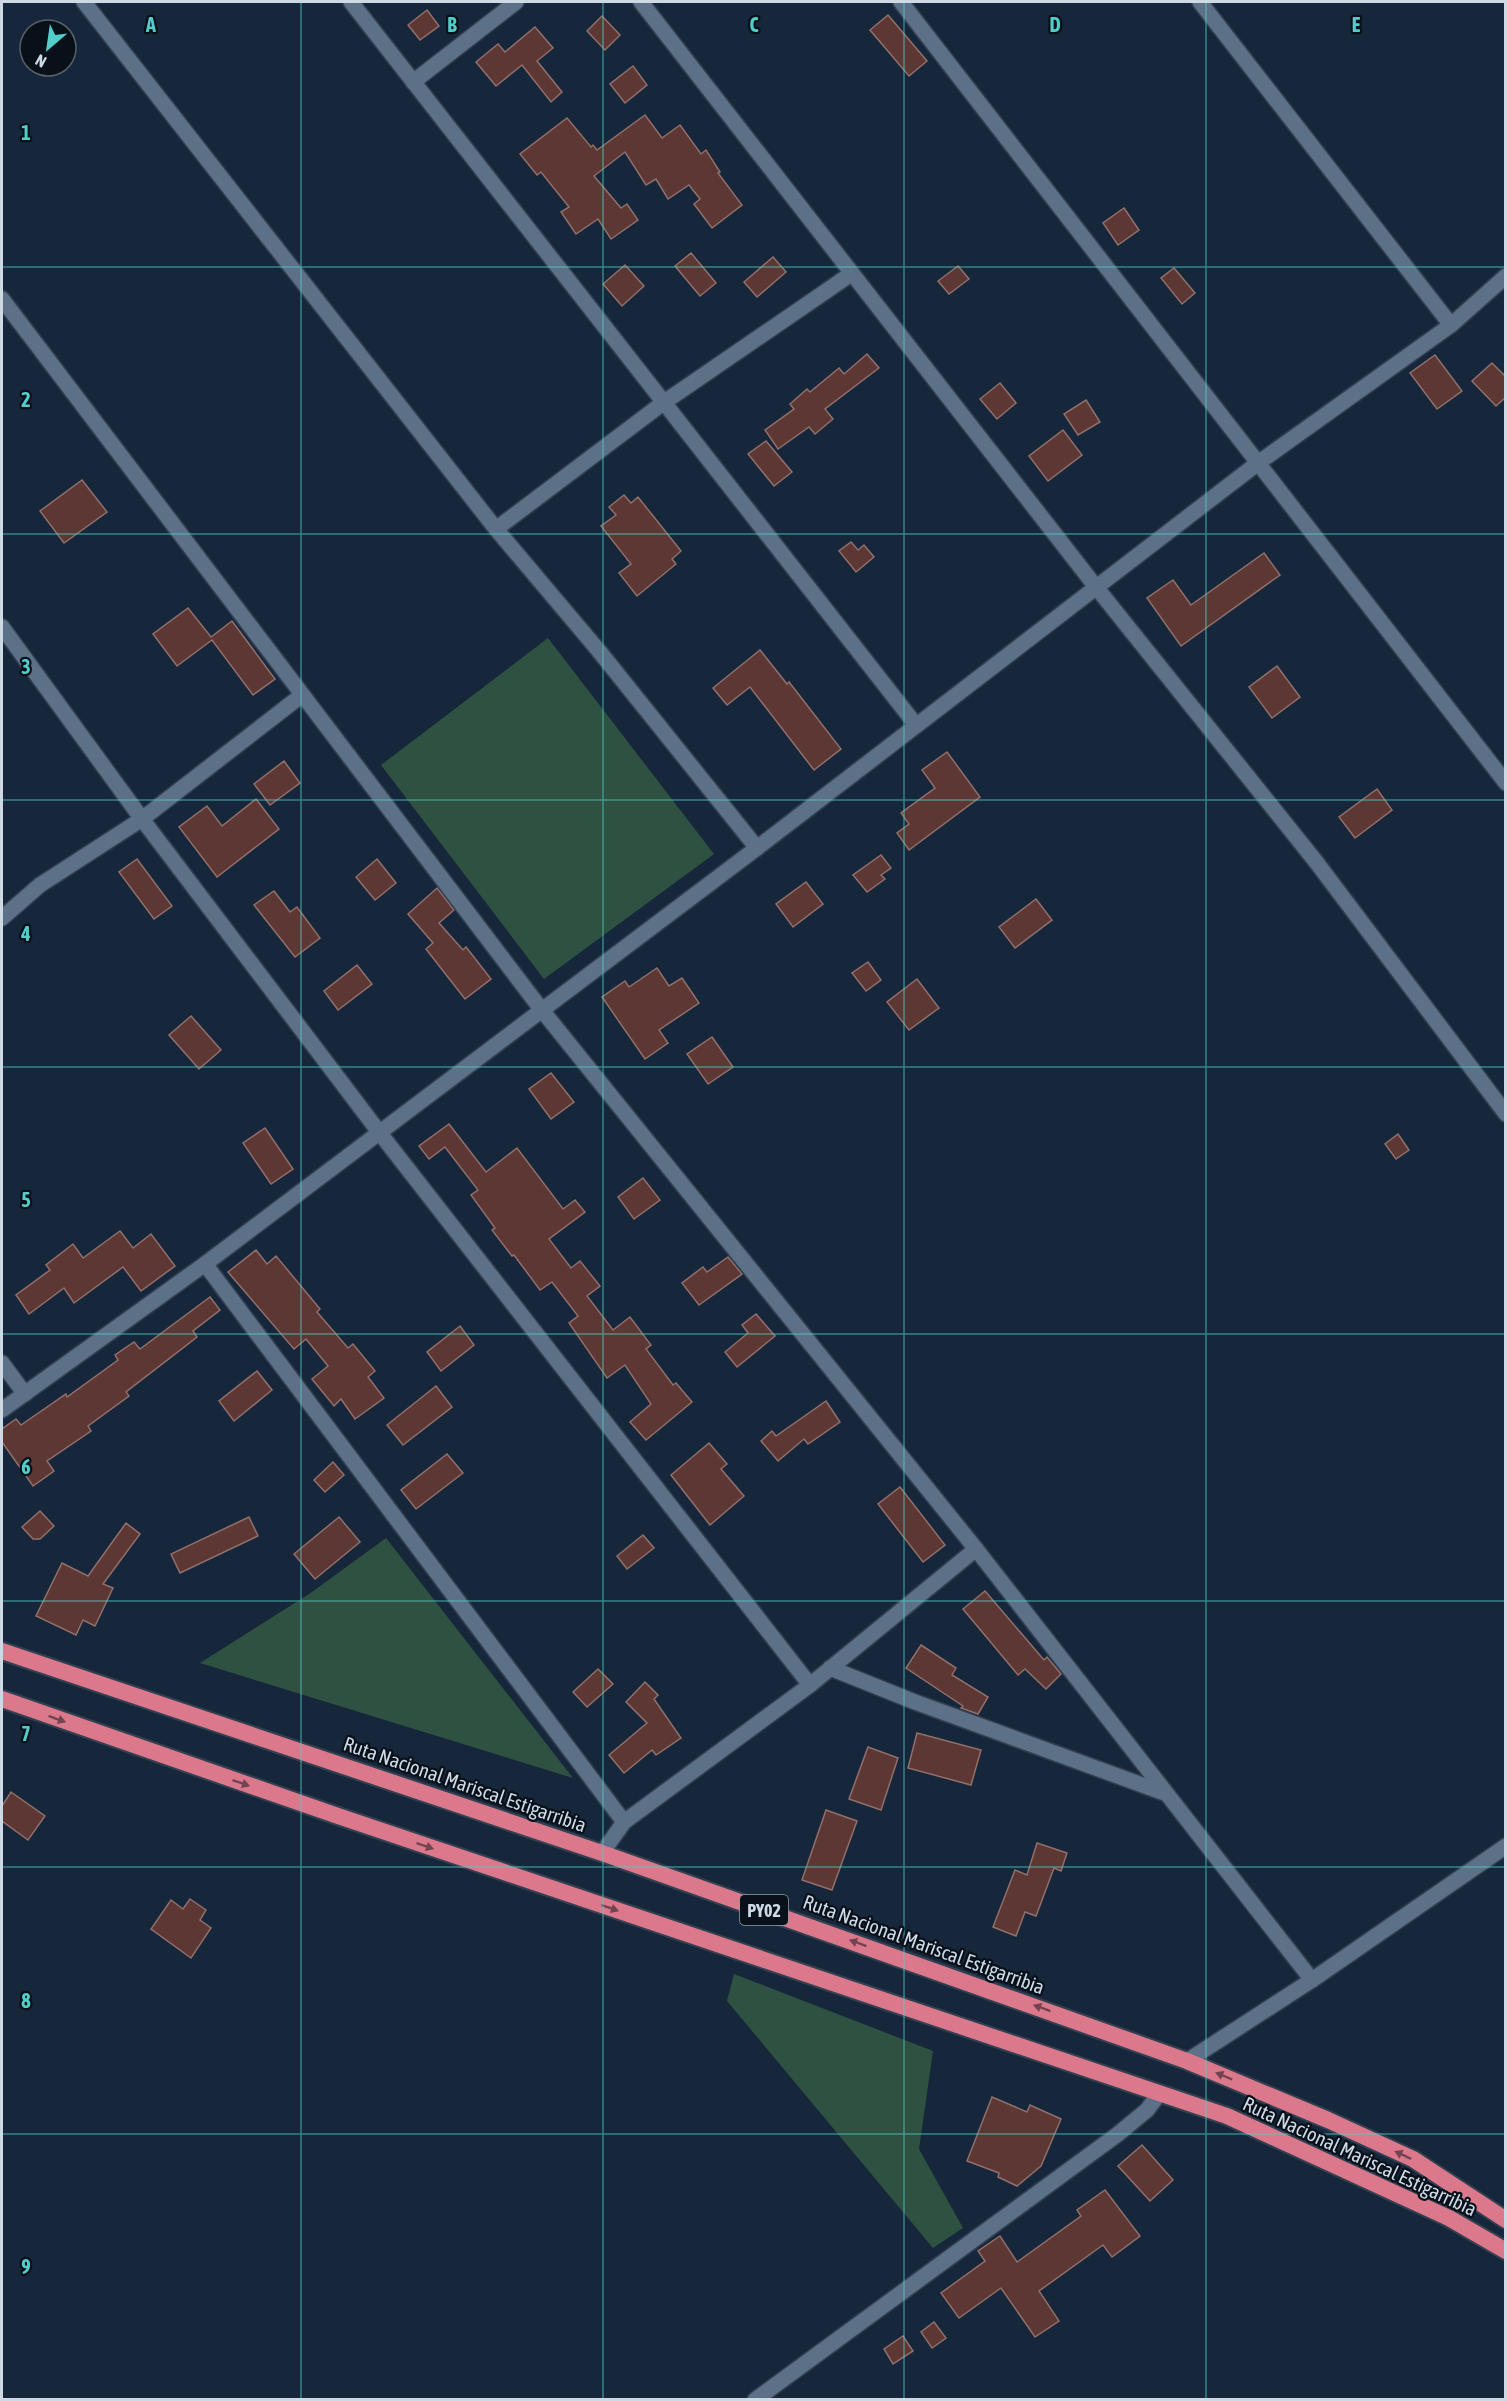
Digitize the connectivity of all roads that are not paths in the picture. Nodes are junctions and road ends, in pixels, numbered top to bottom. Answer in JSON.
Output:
{"nodes":[{"id":1,"x":84,"y":2,"type":"edge"},
{"id":2,"x":351,"y":2,"type":"edge"},
{"id":3,"x":516,"y":2,"type":"edge"},
{"id":4,"x":641,"y":2,"type":"edge"},
{"id":5,"x":901,"y":2,"type":"edge"},
{"id":6,"x":1200,"y":2,"type":"edge"},
{"id":7,"x":412,"y":82,"type":"junction"},
{"id":8,"x":851,"y":274,"type":"junction"},
{"id":9,"x":1506,"y":276,"type":"edge"},
{"id":10,"x":2,"y":299,"type":"edge"},
{"id":11,"x":1451,"y":325,"type":"junction"},
{"id":12,"x":663,"y":403,"type":"junction"},
{"id":13,"x":1258,"y":463,"type":"junction"},
{"id":14,"x":496,"y":529,"type":"junction"},
{"id":15,"x":1096,"y":587,"type":"junction"},
{"id":16,"x":2,"y":627,"type":"edge"},
{"id":17,"x":302,"y":695,"type":"junction"},
{"id":18,"x":916,"y":725,"type":"junction"},
{"id":19,"x":1506,"y":783,"type":"edge"},
{"id":20,"x":142,"y":819,"type":"junction"},
{"id":21,"x":757,"y":848,"type":"junction"},
{"id":22,"x":2,"y":918,"type":"edge"},
{"id":23,"x":541,"y":1009,"type":"junction"},
{"id":24,"x":1506,"y":1114,"type":"edge"},
{"id":25,"x":379,"y":1132,"type":"junction"},
{"id":26,"x":205,"y":1264,"type":"junction"},
{"id":27,"x":2,"y":1363,"type":"edge"},
{"id":28,"x":25,"y":1394,"type":"junction"},
{"id":29,"x":2,"y":1410,"type":"edge"},
{"id":30,"x":976,"y":1549,"type":"junction"},
{"id":31,"x":2,"y":1651,"type":"edge"},
{"id":32,"x":830,"y":1668,"type":"junction"},
{"id":33,"x":810,"y":1685,"type":"junction"},
{"id":34,"x":2,"y":1699,"type":"edge"},
{"id":35,"x":1167,"y":1794,"type":"junction"},
{"id":36,"x":624,"y":1822,"type":"junction"},
{"id":37,"x":1506,"y":1846,"type":"edge"},
{"id":38,"x":602,"y":1852,"type":"junction"},
{"id":39,"x":1312,"y":1980,"type":"junction"},
{"id":40,"x":1187,"y":2061,"type":"junction"},
{"id":41,"x":1160,"y":2094,"type":"junction"},
{"id":42,"x":1506,"y":2220,"type":"edge"},
{"id":43,"x":1506,"y":2251,"type":"edge"},
{"id":44,"x":755,"y":2400,"type":"edge"}],
"edges":[{"from":1,"to":14,"type":"street"},
{"from":2,"to":7,"type":"street"},
{"from":3,"to":7,"type":"street"},
{"from":4,"to":8,"type":"street"},
{"from":5,"to":13,"type":"street"},
{"from":6,"to":11,"type":"street"},
{"from":7,"to":12,"type":"street"},
{"from":8,"to":12,"type":"street"},
{"from":8,"to":15,"type":"street"},
{"from":9,"to":11,"type":"street"},
{"from":10,"to":17,"type":"street"},
{"from":11,"to":13,"type":"street"},
{"from":12,"to":14,"type":"street"},
{"from":12,"to":18,"type":"street"},
{"from":13,"to":15,"type":"street"},
{"from":13,"to":19,"type":"street"},
{"from":14,"to":21,"type":"street"},
{"from":15,"to":18,"type":"street"},
{"from":15,"to":24,"type":"street"},
{"from":16,"to":20,"type":"street"},
{"from":17,"to":20,"type":"street"},
{"from":17,"to":23,"type":"street"},
{"from":18,"to":21,"type":"street"},
{"from":20,"to":22,"type":"street"},
{"from":20,"to":25,"type":"street"},
{"from":21,"to":23,"type":"street"},
{"from":23,"to":25,"type":"street"},
{"from":23,"to":30,"type":"street"},
{"from":25,"to":26,"type":"street"},
{"from":25,"to":33,"type":"street"},
{"from":26,"to":28,"type":"street"},
{"from":26,"to":36,"type":"street"},
{"from":27,"to":28,"type":"street"},
{"from":28,"to":29,"type":"street"},
{"from":30,"to":32,"type":"street"},
{"from":30,"to":35,"type":"street"},
{"from":31,"to":38,"type":"highway","name":"Ruta Nacional Mariscal Estigarribia","number":"PY02"},
{"from":32,"to":33,"type":"street"},
{"from":32,"to":35,"type":"street"},
{"from":33,"to":36,"type":"street"},
{"from":34,"to":41,"type":"highway","name":"Ruta Nacional Mariscal Estigarribia","number":"PY02","one_way":true},
{"from":35,"to":39,"type":"street"},
{"from":36,"to":38,"type":"street"},
{"from":37,"to":39,"type":"street"},
{"from":40,"to":38,"type":"highway","name":"Ruta Nacional Mariscal Estigarribia","number":"PY02","one_way":true},
{"from":39,"to":40,"type":"street"},
{"from":42,"to":40,"type":"highway","name":"Ruta Nacional Mariscal Estigarribia","number":"PY02","one_way":true},
{"from":41,"to":43,"type":"highway","name":"Ruta Nacional Mariscal Estigarribia","number":"PY02"},
{"from":41,"to":44,"type":"street"}]}
